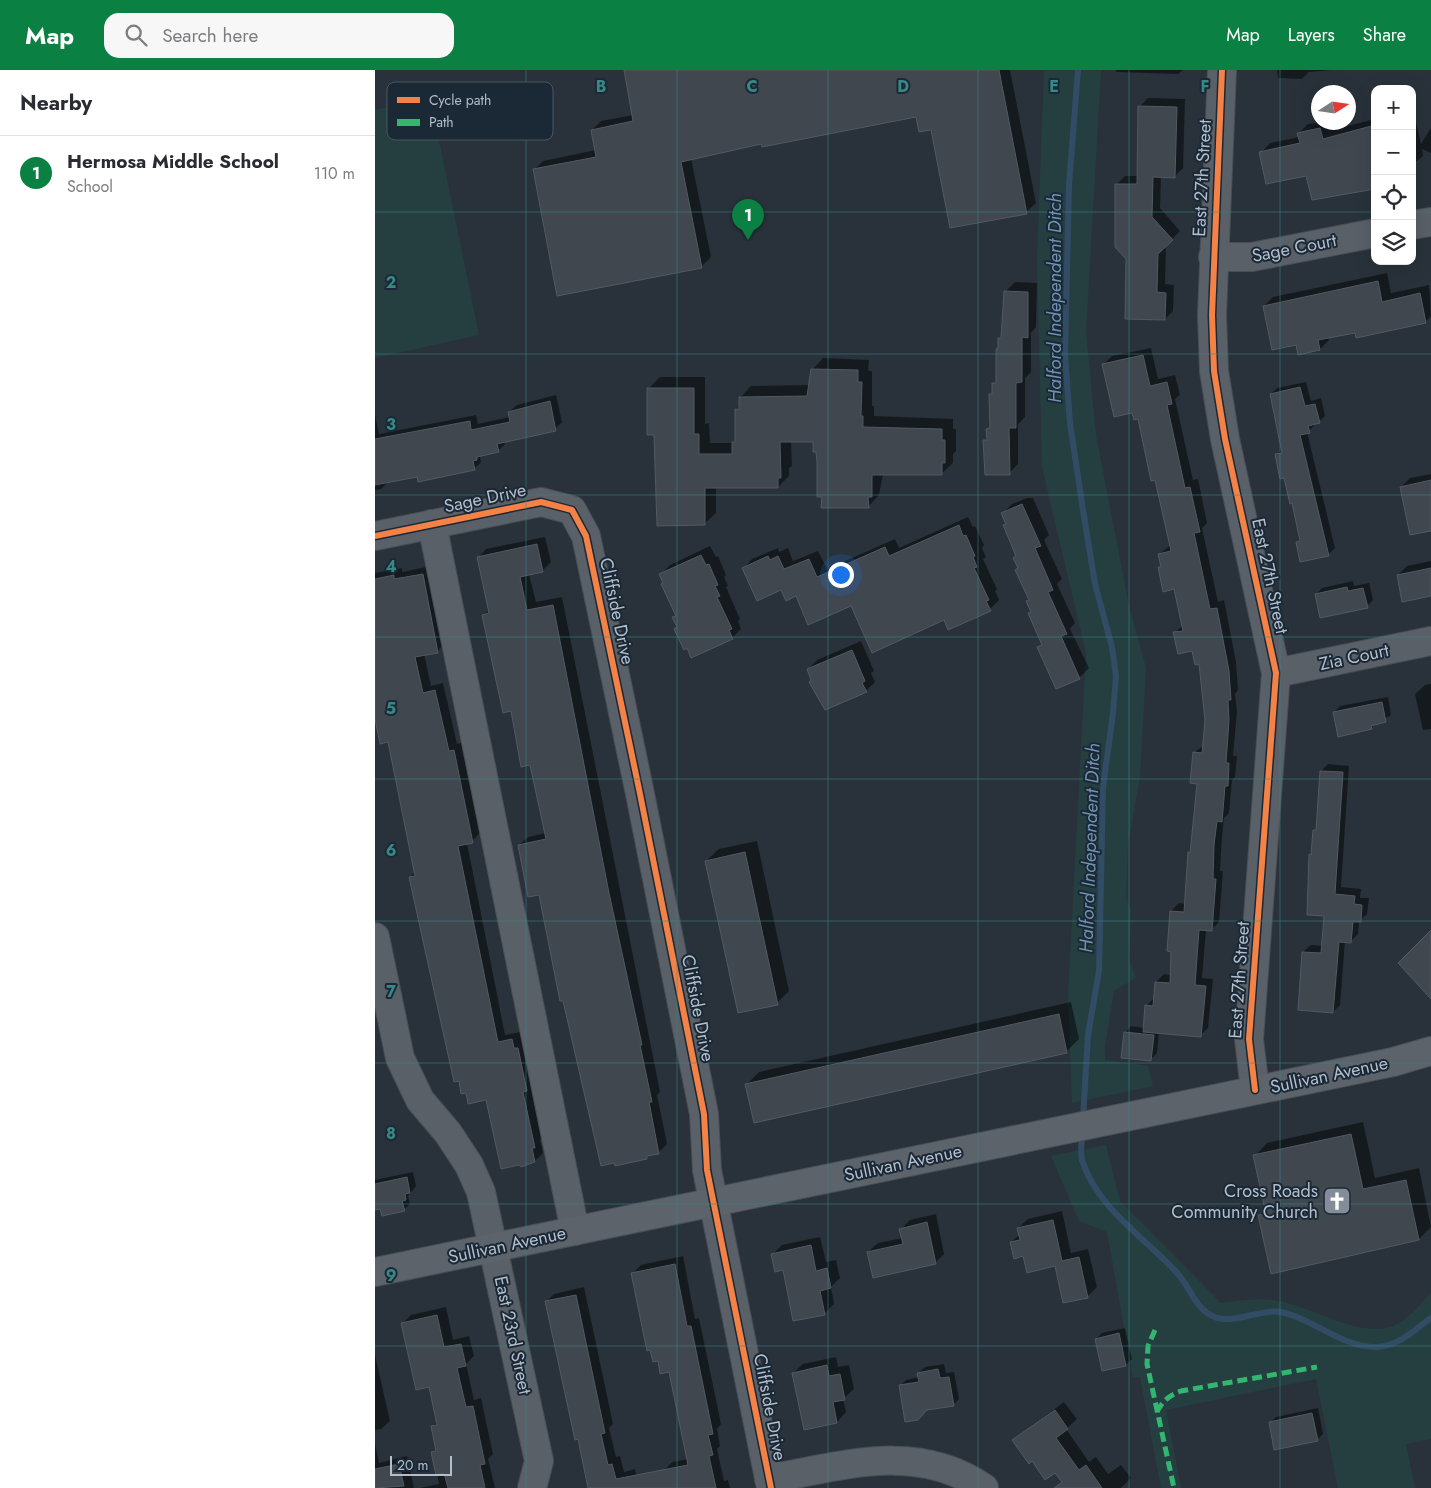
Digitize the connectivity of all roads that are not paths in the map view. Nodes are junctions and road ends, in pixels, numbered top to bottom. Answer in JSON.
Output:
{"nodes":[{"id":1,"x":1222,"y":70,"type":"edge"},
{"id":2,"x":1371,"y":234,"type":"edge"},
{"id":3,"x":1213,"y":257,"type":"junction"},
{"id":4,"x":432,"y":524,"type":"junction"},
{"id":5,"x":375,"y":536,"type":"edge"},
{"id":6,"x":586,"y":536,"type":"joint"},
{"id":7,"x":1431,"y":640,"type":"edge"},
{"id":8,"x":1276,"y":673,"type":"junction"},
{"id":9,"x":375,"y":936,"type":"edge"},
{"id":10,"x":1431,"y":1051,"type":"edge"},
{"id":11,"x":1255,"y":1090,"type":"junction"},
{"id":12,"x":714,"y":1202,"type":"junction"},
{"id":13,"x":575,"y":1231,"type":"junction"},
{"id":14,"x":494,"y":1247,"type":"junction"},
{"id":15,"x":375,"y":1272,"type":"edge"},
{"id":16,"x":770,"y":1484,"type":"edge"},
{"id":17,"x":532,"y":1488,"type":"edge"},
{"id":18,"x":985,"y":1488,"type":"edge"}],
"edges":[{"from":1,"to":3,"type":"street","name":"East 27th Street"},
{"from":2,"to":3,"type":"street","name":"Sage Court"},
{"from":3,"to":8,"type":"street","name":"East 27th Street"},
{"from":4,"to":5,"type":"street","name":"Sage Drive"},
{"from":4,"to":6,"type":"street","name":"Sage Drive"},
{"from":4,"to":13,"type":"street"},
{"from":6,"to":12,"type":"street","name":"Cliffside Drive"},
{"from":7,"to":8,"type":"street","name":"Zia Court"},
{"from":8,"to":11,"type":"street","name":"East 27th Street"},
{"from":9,"to":14,"type":"street","name":"East 23rd Street"},
{"from":10,"to":11,"type":"main road","name":"Sullivan Avenue"},
{"from":11,"to":12,"type":"main road","name":"Sullivan Avenue"},
{"from":12,"to":13,"type":"main road","name":"Sullivan Avenue"},
{"from":12,"to":16,"type":"street","name":"Cliffside Drive"},
{"from":13,"to":14,"type":"main road","name":"Sullivan Avenue"},
{"from":14,"to":15,"type":"main road","name":"Sullivan Avenue"},
{"from":14,"to":17,"type":"street","name":"East 23rd Street"},
{"from":16,"to":18,"type":"street"}]}
